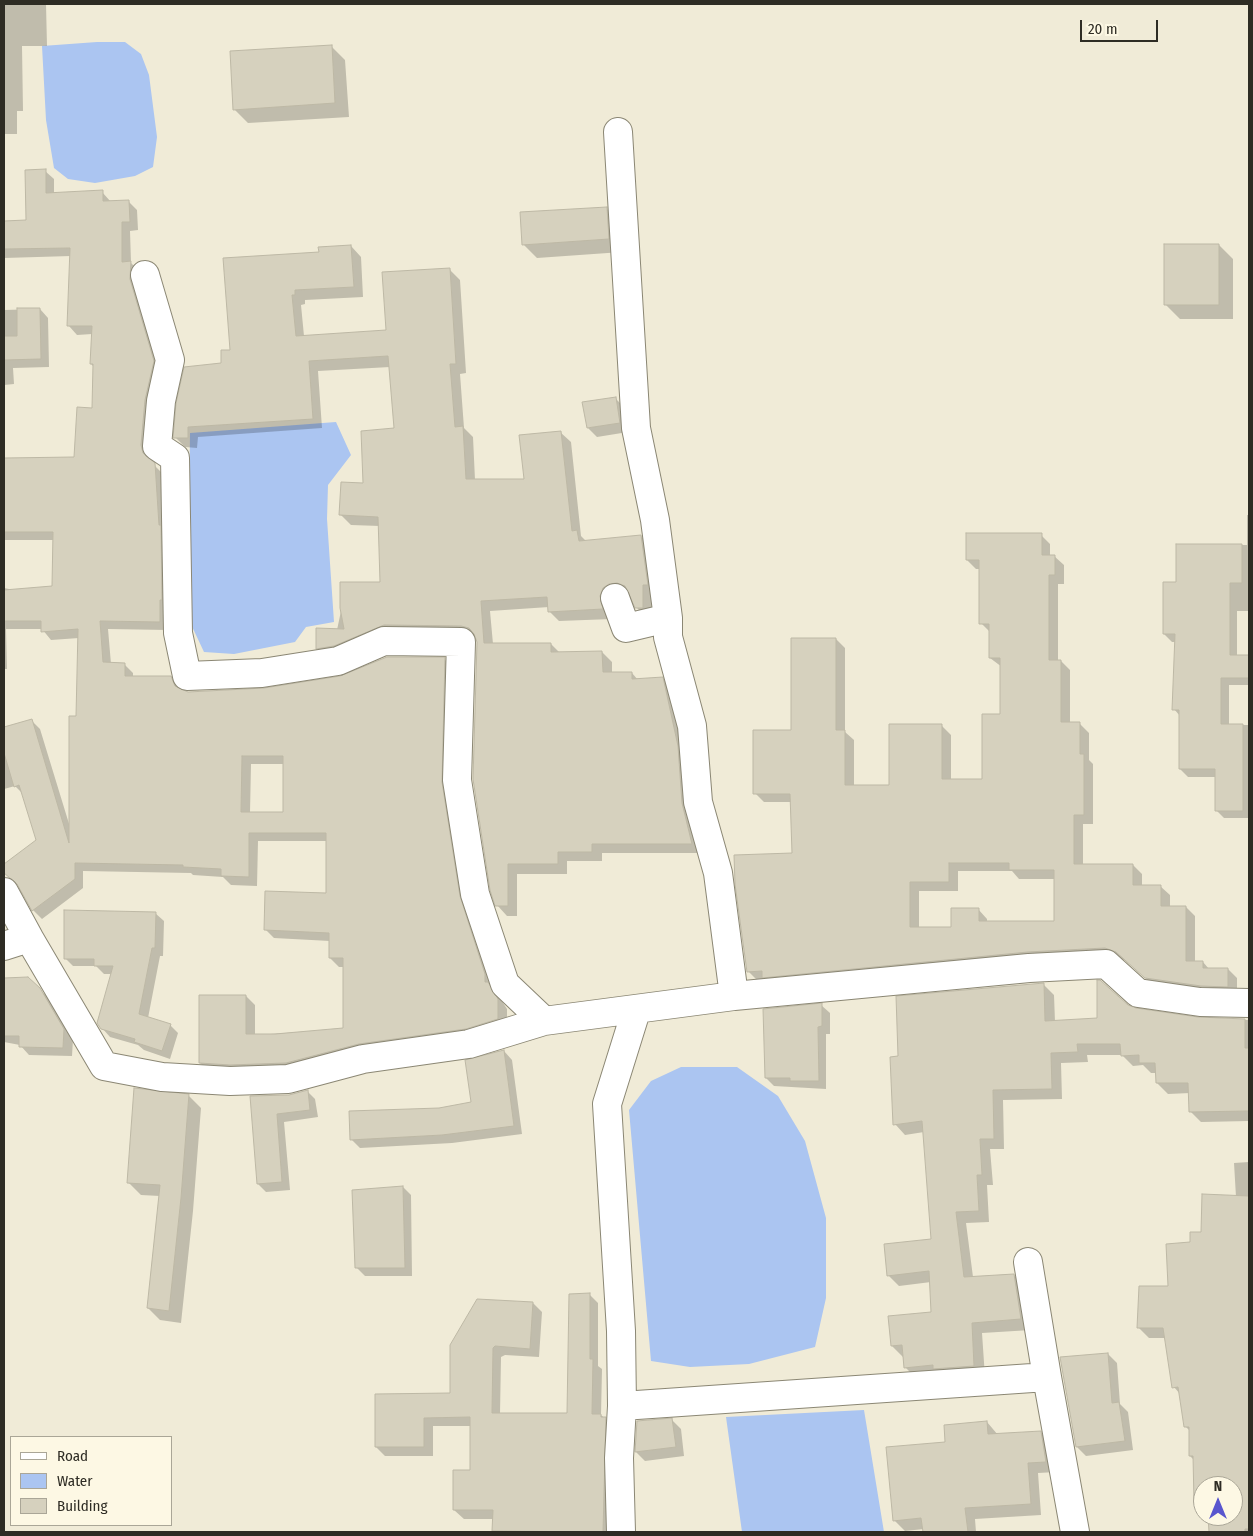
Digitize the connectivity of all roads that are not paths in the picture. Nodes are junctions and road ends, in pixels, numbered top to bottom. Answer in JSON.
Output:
{"nodes":[{"id":1,"x":618,"y":132,"type":"dead end"},
{"id":2,"x":145,"y":275,"type":"dead end"},
{"id":3,"x":615,"y":598,"type":"dead end"},
{"id":4,"x":668,"y":618,"type":"junction"},
{"id":5,"x":4,"y":892,"type":"edge"},
{"id":6,"x":16,"y":942,"type":"edge"},
{"id":7,"x":734,"y":996,"type":"junction"},
{"id":8,"x":1249,"y":1003,"type":"edge"},
{"id":9,"x":636,"y":1011,"type":"junction"},
{"id":10,"x":544,"y":1021,"type":"junction"},
{"id":11,"x":1028,"y":1262,"type":"dead end"},
{"id":12,"x":1047,"y":1377,"type":"junction"},
{"id":13,"x":622,"y":1406,"type":"junction"},
{"id":14,"x":621,"y":1532,"type":"edge"},
{"id":15,"x":1075,"y":1532,"type":"edge"}],
"edges":[{"from":1,"to":4,"type":"street"},
{"from":2,"to":10,"type":"street"},
{"from":3,"to":4,"type":"street"},
{"from":4,"to":7,"type":"street"},
{"from":5,"to":6,"type":"street"},
{"from":6,"to":10,"type":"street"},
{"from":7,"to":8,"type":"street"},
{"from":7,"to":9,"type":"street"},
{"from":9,"to":10,"type":"street"},
{"from":9,"to":13,"type":"street"},
{"from":11,"to":12,"type":"street"},
{"from":12,"to":13,"type":"street"},
{"from":12,"to":15,"type":"street"},
{"from":13,"to":14,"type":"street"}]}
